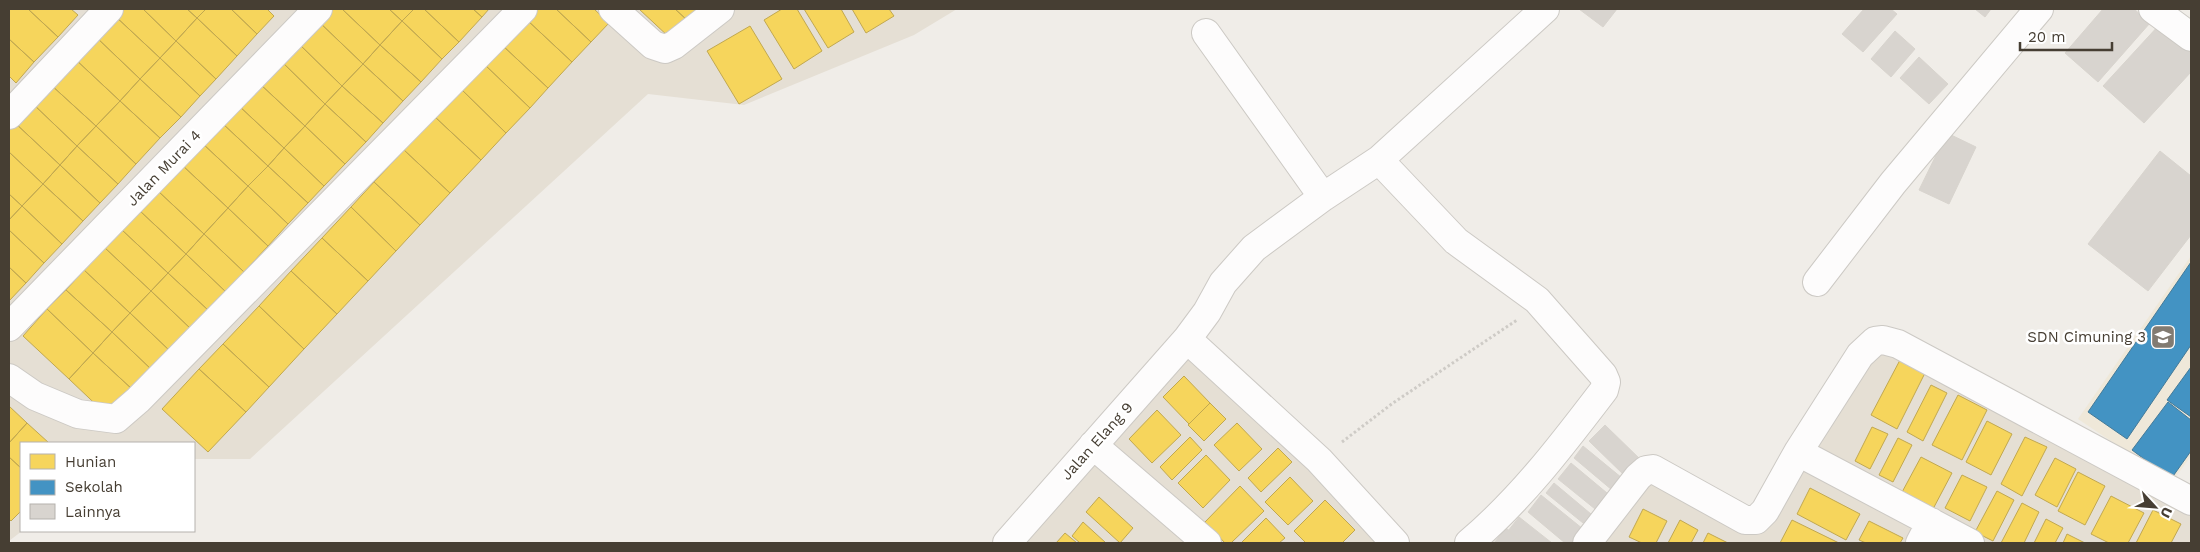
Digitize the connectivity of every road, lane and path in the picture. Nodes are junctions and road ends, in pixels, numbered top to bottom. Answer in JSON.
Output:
{"nodes":[{"id":1,"x":109,"y":9,"type":"edge"},
{"id":2,"x":318,"y":9,"type":"edge"},
{"id":3,"x":523,"y":9,"type":"edge"},
{"id":4,"x":612,"y":9,"type":"edge"},
{"id":5,"x":720,"y":9,"type":"edge"},
{"id":6,"x":1545,"y":9,"type":"edge"},
{"id":7,"x":2039,"y":9,"type":"edge"},
{"id":8,"x":2153,"y":9,"type":"edge"},
{"id":9,"x":1206,"y":33,"type":"dead end"},
{"id":10,"x":2191,"y":37,"type":"edge"},
{"id":11,"x":9,"y":115,"type":"edge"},
{"id":12,"x":1379,"y":160,"type":"junction"},
{"id":13,"x":1323,"y":197,"type":"junction"},
{"id":14,"x":1817,"y":282,"type":"dead end"},
{"id":15,"x":1537,"y":300,"type":"junction"},
{"id":16,"x":9,"y":327,"type":"edge"},
{"id":17,"x":1187,"y":339,"type":"junction"},
{"id":18,"x":9,"y":378,"type":"edge"},
{"id":19,"x":1093,"y":445,"type":"junction"},
{"id":20,"x":1798,"y":452,"type":"junction"},
{"id":21,"x":1319,"y":460,"type":"junction"},
{"id":22,"x":2191,"y":501,"type":"edge"},
{"id":23,"x":1926,"y":533,"type":"edge"},
{"id":24,"x":1007,"y":543,"type":"edge"},
{"id":25,"x":1207,"y":543,"type":"edge"},
{"id":26,"x":1395,"y":543,"type":"edge"},
{"id":27,"x":1469,"y":543,"type":"edge"},
{"id":28,"x":1587,"y":543,"type":"edge"},
{"id":29,"x":1970,"y":543,"type":"edge"}],
"edges":[{"from":1,"to":11,"type":"street"},
{"from":2,"to":16,"type":"street","name":"Jalan Murai 4"},
{"from":3,"to":18,"type":"street"},
{"from":4,"to":5,"type":"street"},
{"from":6,"to":12,"type":"street","name":"Jalan Elang 9"},
{"from":7,"to":14,"type":"street"},
{"from":8,"to":10,"type":"street"},
{"from":9,"to":13,"type":"street"},
{"from":12,"to":13,"type":"street","name":"Jalan Elang 9"},
{"from":12,"to":15,"type":"street"},
{"from":13,"to":17,"type":"street","name":"Jalan Elang 9"},
{"from":15,"to":21,"type":"path"},
{"from":15,"to":27,"type":"street"},
{"from":17,"to":19,"type":"street","name":"Jalan Elang 9"},
{"from":17,"to":21,"type":"street"},
{"from":19,"to":24,"type":"street","name":"Jalan Elang 9"},
{"from":19,"to":25,"type":"street"},
{"from":20,"to":22,"type":"street"},
{"from":20,"to":23,"type":"street"},
{"from":20,"to":28,"type":"street"},
{"from":21,"to":26,"type":"street"},
{"from":23,"to":29,"type":"street"}]}
